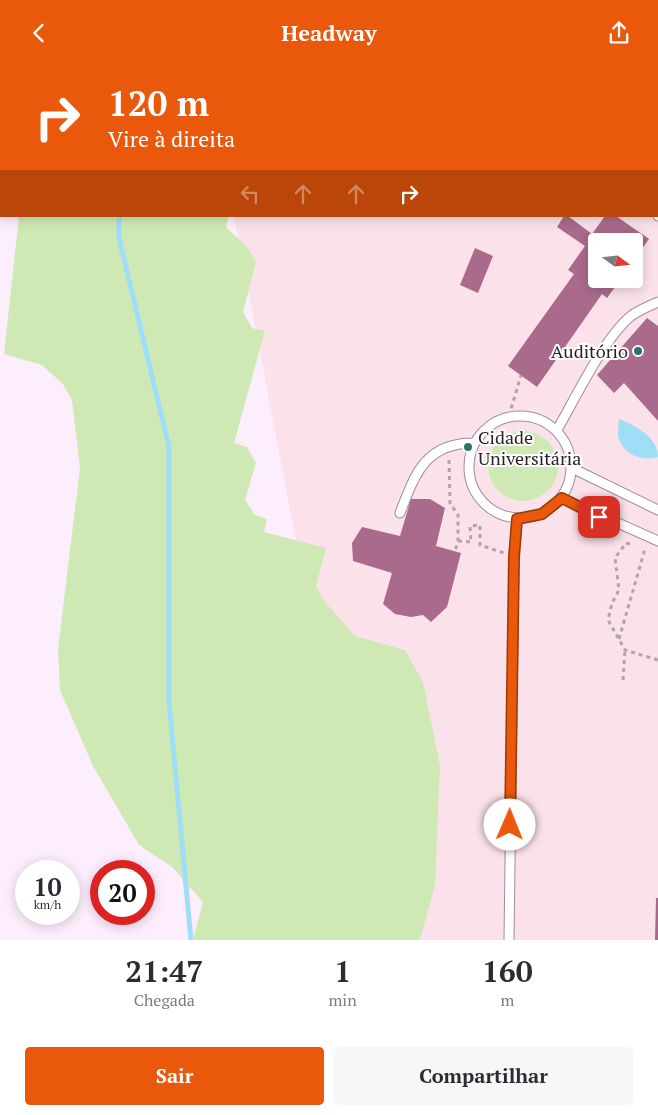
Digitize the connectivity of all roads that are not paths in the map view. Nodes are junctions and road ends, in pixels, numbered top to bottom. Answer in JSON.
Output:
{"nodes":[{"id":1,"x":658,"y":301,"type":"edge"},
{"id":2,"x":557,"y":430,"type":"junction"},
{"id":3,"x":474,"y":443,"type":"junction"},
{"id":4,"x":572,"y":468,"type":"junction"},
{"id":5,"x":562,"y":498,"type":"junction"},
{"id":6,"x":658,"y":510,"type":"edge"},
{"id":7,"x":400,"y":513,"type":"dead end"},
{"id":8,"x":517,"y":519,"type":"junction"},
{"id":9,"x":658,"y":541,"type":"edge"},
{"id":10,"x":509,"y":940,"type":"edge"}],
"edges":[{"from":1,"to":2,"type":"lane"},
{"from":2,"to":3,"type":"lane"},
{"from":2,"to":4,"type":"lane"},
{"from":3,"to":7,"type":"lane"},
{"from":3,"to":8,"type":"lane"},
{"from":4,"to":5,"type":"lane"},
{"from":4,"to":6,"type":"lane"},
{"from":5,"to":8,"type":"lane"},
{"from":5,"to":9,"type":"lane"},
{"from":8,"to":10,"type":"lane"}]}
